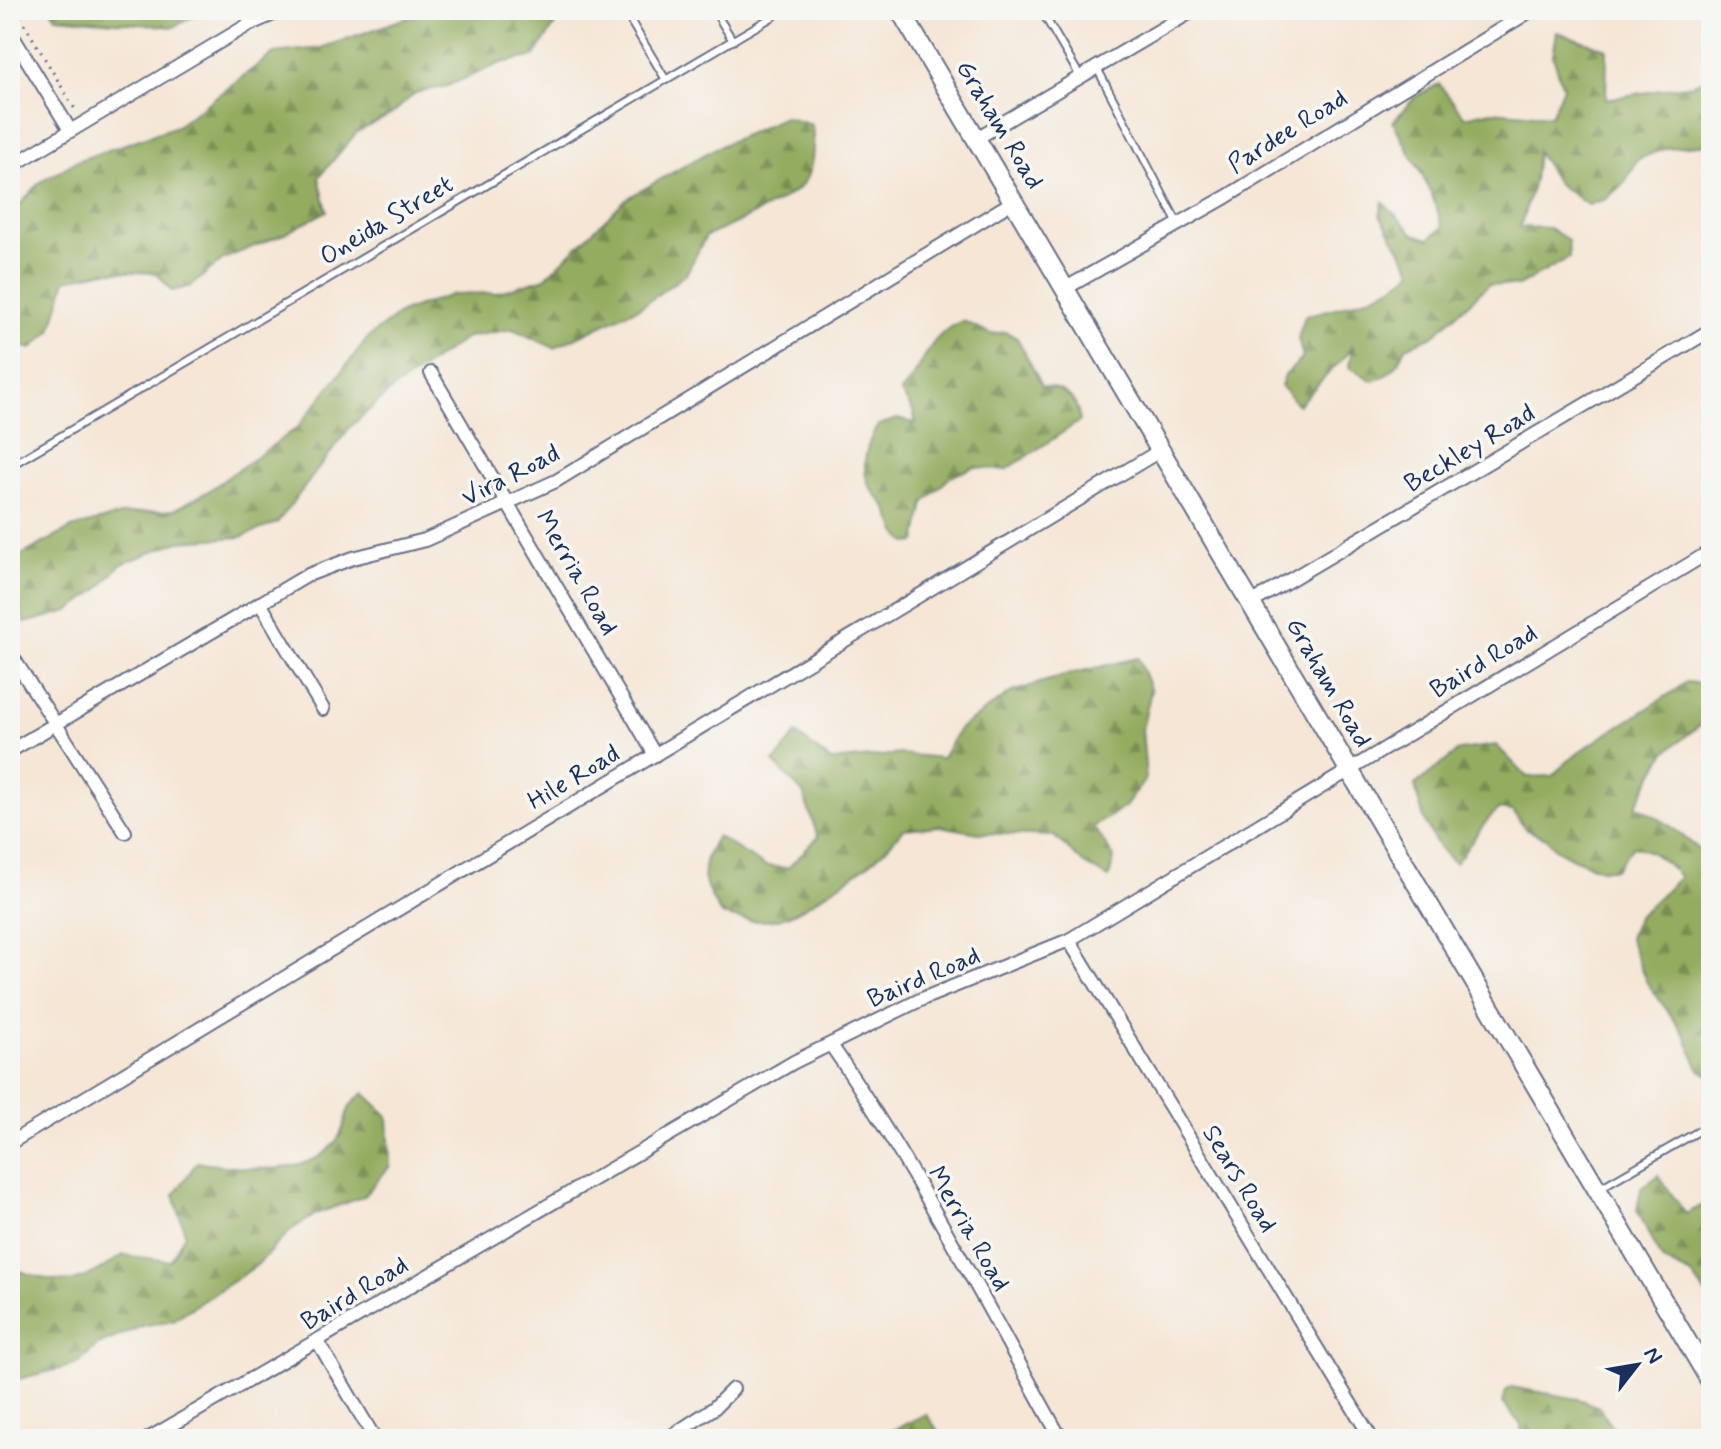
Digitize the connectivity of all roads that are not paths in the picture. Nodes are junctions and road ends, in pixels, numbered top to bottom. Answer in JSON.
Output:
{"nodes":[{"id":1,"x":283,"y":10,"type":"edge"},
{"id":2,"x":624,"y":10,"type":"edge"},
{"id":3,"x":714,"y":10,"type":"edge"},
{"id":4,"x":784,"y":10,"type":"edge"},
{"id":5,"x":900,"y":10,"type":"edge"},
{"id":6,"x":1194,"y":10,"type":"edge"},
{"id":7,"x":1532,"y":10,"type":"edge"},
{"id":8,"x":1044,"y":15,"type":"dead end"},
{"id":9,"x":10,"y":32,"type":"edge"},
{"id":10,"x":733,"y":41,"type":"junction"},
{"id":11,"x":1097,"y":68,"type":"junction"},
{"id":12,"x":1081,"y":78,"type":"junction"},
{"id":13,"x":666,"y":80,"type":"junction"},
{"id":14,"x":70,"y":130,"type":"junction"},
{"id":15,"x":977,"y":138,"type":"junction"},
{"id":16,"x":10,"y":167,"type":"edge"},
{"id":17,"x":1014,"y":201,"type":"junction"},
{"id":18,"x":1178,"y":225,"type":"junction"},
{"id":19,"x":1066,"y":288,"type":"junction"},
{"id":20,"x":1711,"y":330,"type":"edge"},
{"id":21,"x":431,"y":373,"type":"dead end"},
{"id":22,"x":1161,"y":450,"type":"junction"},
{"id":23,"x":10,"y":466,"type":"edge"},
{"id":24,"x":511,"y":503,"type":"junction"},
{"id":25,"x":1711,"y":551,"type":"edge"},
{"id":26,"x":260,"y":603,"type":"junction"},
{"id":27,"x":1251,"y":603,"type":"junction"},
{"id":28,"x":10,"y":653,"type":"edge"},
{"id":29,"x":323,"y":709,"type":"dead end"},
{"id":30,"x":56,"y":724,"type":"junction"},
{"id":31,"x":10,"y":751,"type":"edge"},
{"id":32,"x":655,"y":755,"type":"junction"},
{"id":33,"x":1348,"y":769,"type":"junction"},
{"id":34,"x":125,"y":832,"type":"dead end"},
{"id":35,"x":1069,"y":940,"type":"junction"},
{"id":36,"x":831,"y":1045,"type":"junction"},
{"id":37,"x":1711,"y":1124,"type":"edge"},
{"id":38,"x":10,"y":1143,"type":"edge"},
{"id":39,"x":1597,"y":1189,"type":"junction"},
{"id":40,"x":318,"y":1342,"type":"junction"},
{"id":41,"x":1704,"y":1356,"type":"edge"},
{"id":42,"x":1711,"y":1382,"type":"edge"},
{"id":43,"x":733,"y":1389,"type":"dead end"},
{"id":44,"x":148,"y":1439,"type":"edge"},
{"id":45,"x":375,"y":1439,"type":"edge"},
{"id":46,"x":667,"y":1439,"type":"edge"},
{"id":47,"x":1061,"y":1439,"type":"edge"},
{"id":48,"x":1372,"y":1439,"type":"edge"}],
"edges":[{"from":1,"to":14,"type":"street"},
{"from":2,"to":13,"type":"lane"},
{"from":3,"to":10,"type":"lane"},
{"from":4,"to":10,"type":"lane","name":"Oneida Street"},
{"from":5,"to":15,"type":"main road","name":"Graham Road"},
{"from":6,"to":11,"type":"street"},
{"from":7,"to":18,"type":"street","name":"Pardee Road"},
{"from":8,"to":12,"type":"lane"},
{"from":9,"to":14,"type":"street"},
{"from":10,"to":13,"type":"lane","name":"Oneida Street"},
{"from":11,"to":12,"type":"street"},
{"from":11,"to":18,"type":"lane"},
{"from":12,"to":15,"type":"street"},
{"from":13,"to":23,"type":"lane","name":"Oneida Street"},
{"from":14,"to":16,"type":"street"},
{"from":15,"to":17,"type":"main road","name":"Graham Road"},
{"from":17,"to":19,"type":"main road","name":"Graham Road"},
{"from":17,"to":24,"type":"street","name":"Vira Road"},
{"from":18,"to":19,"type":"street","name":"Pardee Road"},
{"from":19,"to":22,"type":"main road","name":"Graham Road"},
{"from":20,"to":27,"type":"street","name":"Beckley Road"},
{"from":21,"to":24,"type":"street","name":"Merria Road"},
{"from":22,"to":27,"type":"main road","name":"Graham Road"},
{"from":22,"to":32,"type":"street","name":"Hile Road"},
{"from":24,"to":26,"type":"street","name":"Vira Road"},
{"from":24,"to":32,"type":"street","name":"Merria Road"},
{"from":25,"to":33,"type":"street","name":"Baird Road"},
{"from":26,"to":29,"type":"street"},
{"from":26,"to":30,"type":"street","name":"Vira Road"},
{"from":27,"to":33,"type":"main road","name":"Graham Road"},
{"from":28,"to":30,"type":"street"},
{"from":30,"to":31,"type":"street","name":"Vira Road"},
{"from":30,"to":34,"type":"street"},
{"from":32,"to":38,"type":"street","name":"Hile Road"},
{"from":33,"to":35,"type":"street","name":"Baird Road"},
{"from":33,"to":39,"type":"main road","name":"Graham Road"},
{"from":35,"to":36,"type":"street","name":"Baird Road"},
{"from":35,"to":48,"type":"street","name":"Sears Road"},
{"from":36,"to":40,"type":"street","name":"Baird Road"},
{"from":36,"to":47,"type":"street","name":"Merria Road"},
{"from":37,"to":39,"type":"lane"},
{"from":39,"to":41,"type":"main road","name":"Graham Road"},
{"from":40,"to":44,"type":"street","name":"Baird Road"},
{"from":40,"to":45,"type":"street"},
{"from":41,"to":42,"type":"main road","name":"Graham Road"},
{"from":43,"to":46,"type":"street"}]}
